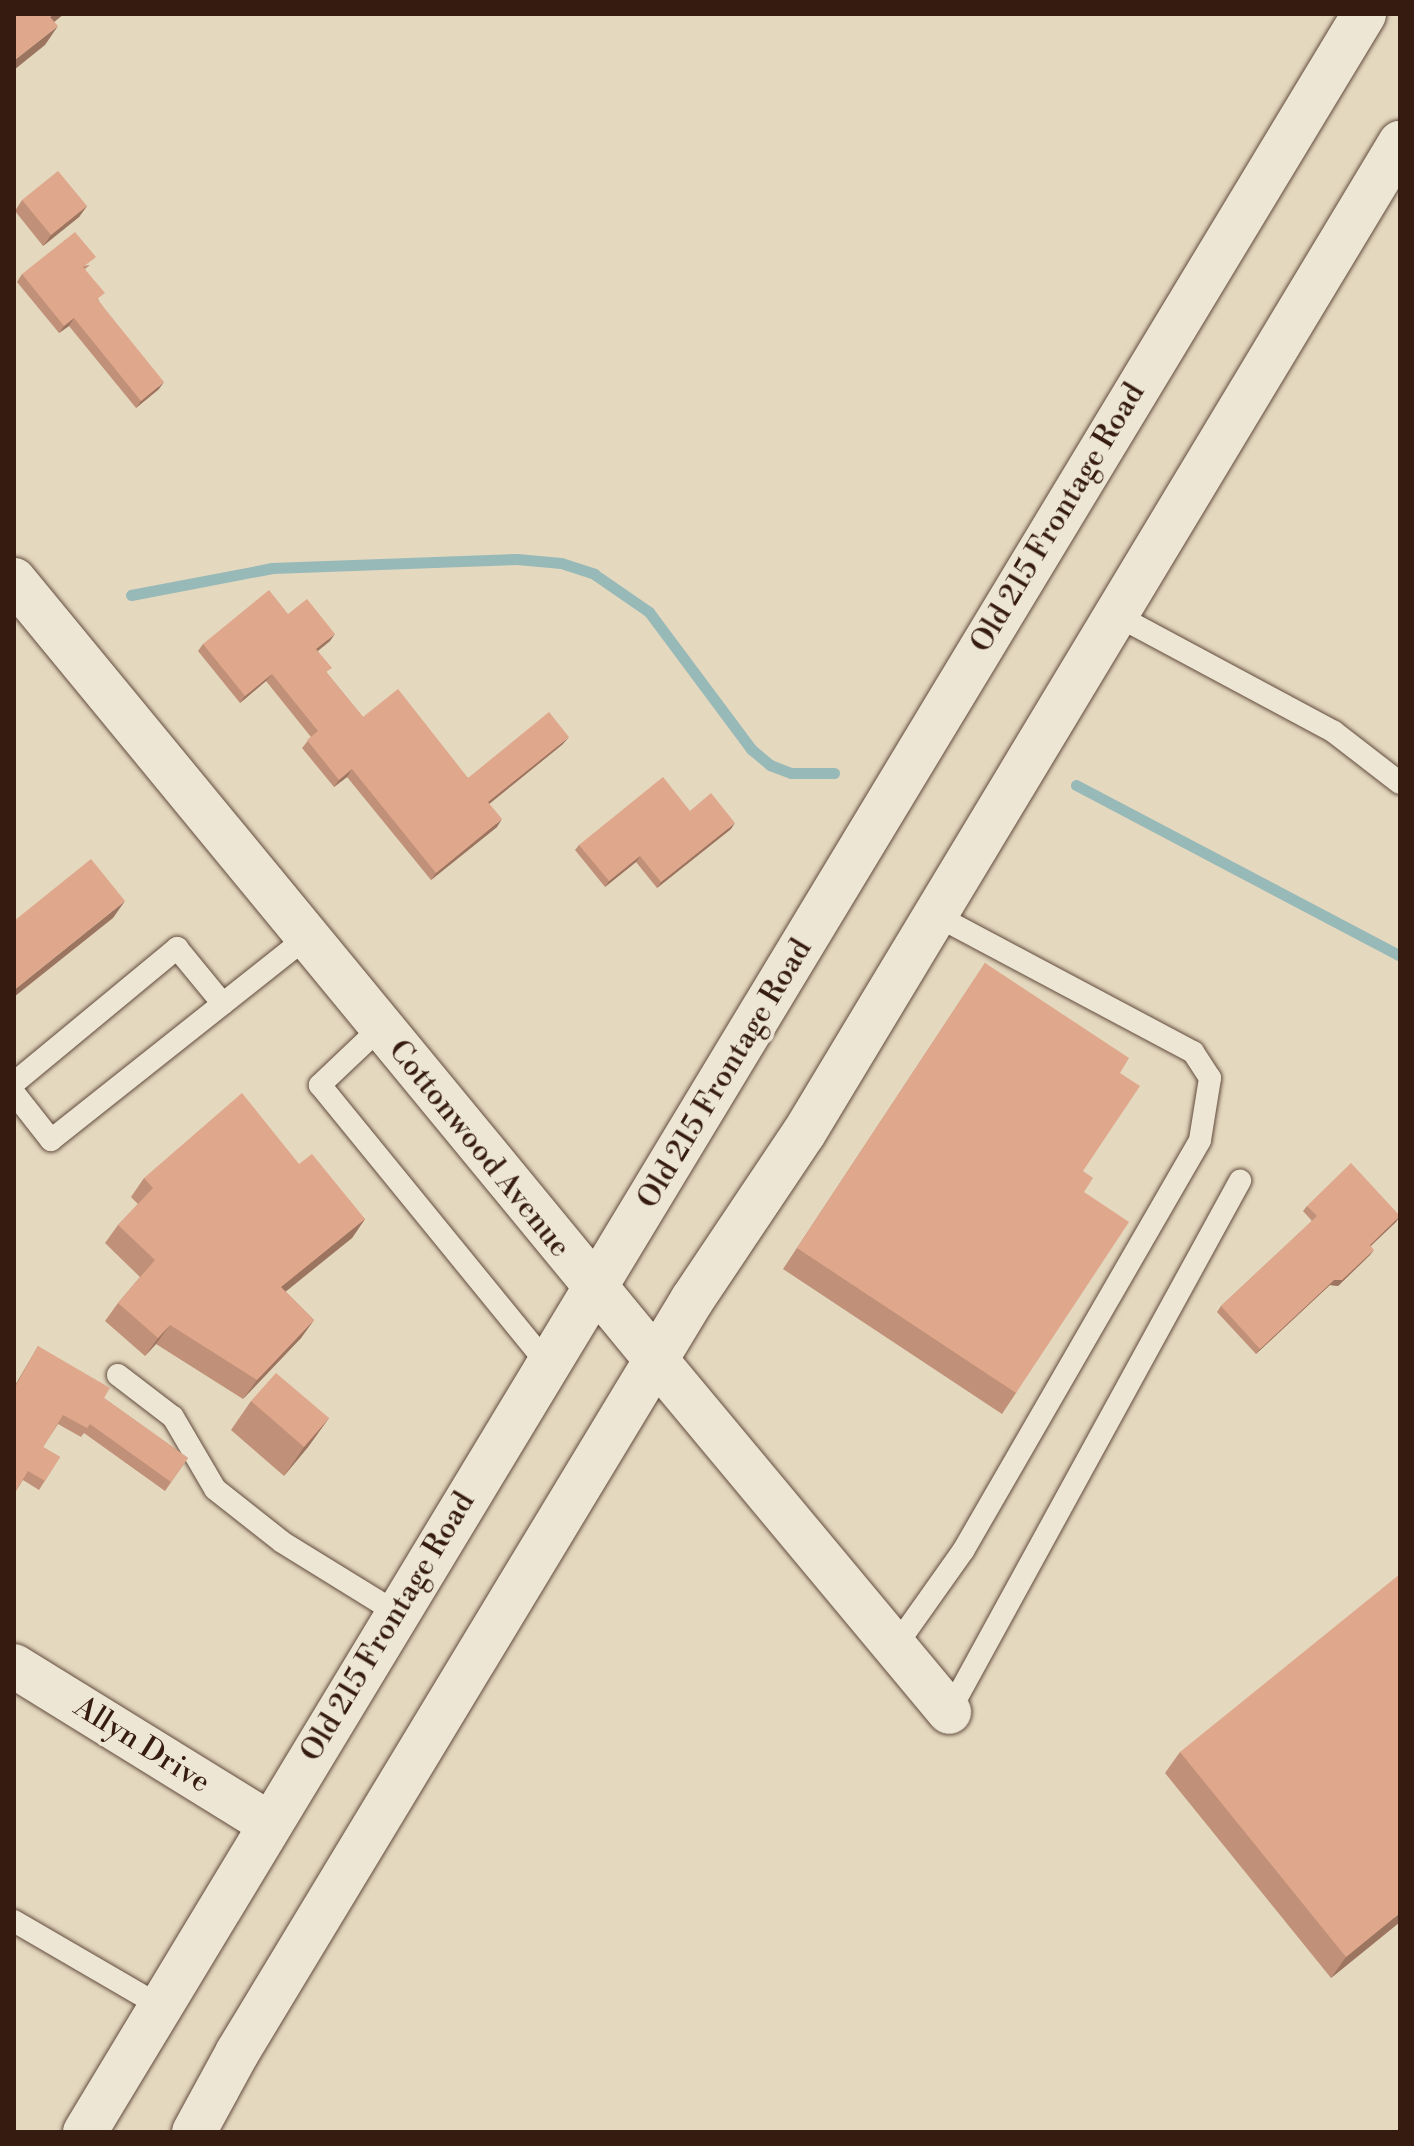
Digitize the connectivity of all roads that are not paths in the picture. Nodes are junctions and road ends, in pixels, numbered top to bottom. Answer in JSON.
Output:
{"nodes":[{"id":1,"x":1364,"y":14,"type":"edge"},
{"id":2,"x":1400,"y":143,"type":"edge"},
{"id":3,"x":14,"y":580,"type":"edge"},
{"id":4,"x":1116,"y":615,"type":"junction"},
{"id":5,"x":1400,"y":783,"type":"edge"},
{"id":6,"x":935,"y":915,"type":"junction"},
{"id":7,"x":306,"y":938,"type":"junction"},
{"id":8,"x":223,"y":1004,"type":"junction"},
{"id":9,"x":380,"y":1028,"type":"junction"},
{"id":10,"x":14,"y":1083,"type":"edge"},
{"id":11,"x":14,"y":1093,"type":"edge"},
{"id":12,"x":1240,"y":1181,"type":"dead end"},
{"id":13,"x":595,"y":1291,"type":"junction"},
{"id":14,"x":656,"y":1360,"type":"junction"},
{"id":15,"x":547,"y":1363,"type":"junction"},
{"id":16,"x":118,"y":1375,"type":"dead end"},
{"id":17,"x":397,"y":1613,"type":"junction"},
{"id":18,"x":895,"y":1647,"type":"junction"},
{"id":19,"x":14,"y":1666,"type":"edge"},
{"id":20,"x":949,"y":1712,"type":"joint"},
{"id":21,"x":270,"y":1824,"type":"junction"},
{"id":22,"x":14,"y":1921,"type":"edge"},
{"id":23,"x":160,"y":2006,"type":"junction"},
{"id":24,"x":85,"y":2132,"type":"edge"},
{"id":25,"x":194,"y":2132,"type":"edge"}],
"edges":[{"from":1,"to":13,"type":"street","name":"Old 215 Frontage Road"},
{"from":2,"to":4,"type":"street"},
{"from":3,"to":7,"type":"street","name":"Cottonwood Avenue"},
{"from":4,"to":5,"type":"lane"},
{"from":4,"to":6,"type":"street"},
{"from":6,"to":14,"type":"street"},
{"from":6,"to":18,"type":"lane"},
{"from":7,"to":8,"type":"lane"},
{"from":7,"to":9,"type":"street","name":"Cottonwood Avenue"},
{"from":8,"to":10,"type":"lane"},
{"from":8,"to":11,"type":"lane"},
{"from":9,"to":13,"type":"street","name":"Cottonwood Avenue"},
{"from":9,"to":15,"type":"lane"},
{"from":12,"to":20,"type":"lane"},
{"from":13,"to":14,"type":"street","name":"Cottonwood Avenue"},
{"from":13,"to":15,"type":"street","name":"Old 215 Frontage Road"},
{"from":14,"to":18,"type":"street","name":"Cottonwood Avenue"},
{"from":14,"to":25,"type":"street"},
{"from":15,"to":17,"type":"street","name":"Old 215 Frontage Road"},
{"from":16,"to":17,"type":"lane"},
{"from":17,"to":21,"type":"street","name":"Old 215 Frontage Road"},
{"from":18,"to":20,"type":"street","name":"Cottonwood Avenue"},
{"from":19,"to":21,"type":"street","name":"Allyn Drive"},
{"from":21,"to":23,"type":"street","name":"Old 215 Frontage Road"},
{"from":22,"to":23,"type":"lane"},
{"from":23,"to":24,"type":"street","name":"Old 215 Frontage Road"}]}
